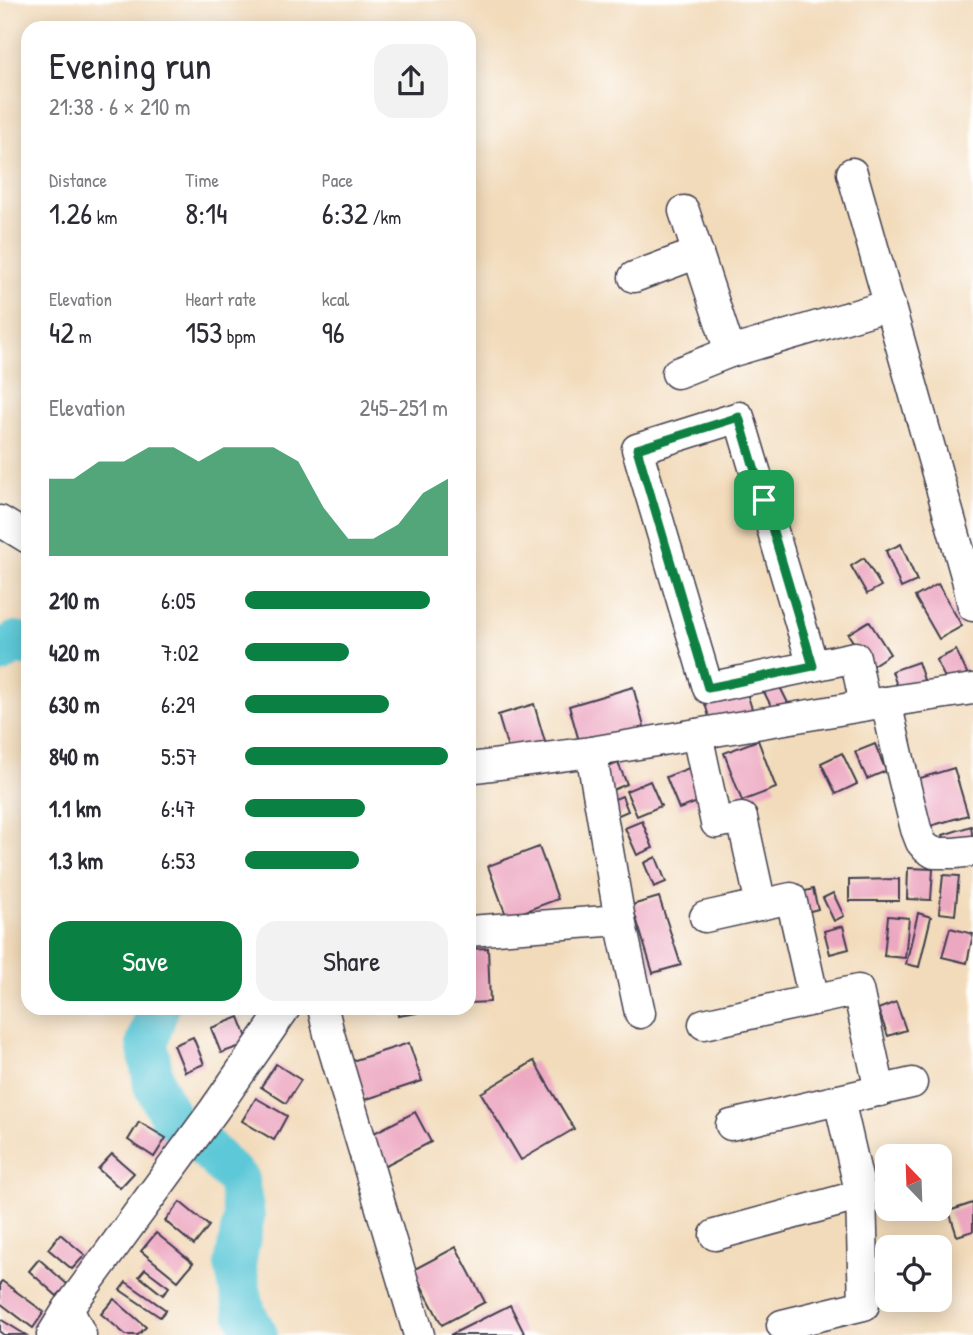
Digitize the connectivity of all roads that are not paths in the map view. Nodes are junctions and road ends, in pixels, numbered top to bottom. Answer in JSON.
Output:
{"nodes":[{"id":1,"x":852,"y":173,"type":"dead end"},
{"id":2,"x":684,"y":211,"type":"dead end"},
{"id":3,"x":698,"y":253,"type":"junction"},
{"id":4,"x":634,"y":277,"type":"dead end"},
{"id":5,"x":890,"y":304,"type":"junction"},
{"id":6,"x":730,"y":352,"type":"junction"},
{"id":7,"x":677,"y":373,"type":"dead end"},
{"id":8,"x":0,"y":521,"type":"edge"},
{"id":9,"x":21,"y":534,"type":"edge"},
{"id":10,"x":973,"y":606,"type":"edge"},
{"id":11,"x":813,"y":666,"type":"junction"},
{"id":12,"x":973,"y":689,"type":"edge"},
{"id":13,"x":875,"y":704,"type":"junction"},
{"id":14,"x":697,"y":734,"type":"junction"},
{"id":15,"x":591,"y":752,"type":"junction"},
{"id":16,"x":476,"y":767,"type":"edge"},
{"id":17,"x":973,"y":851,"type":"edge"},
{"id":18,"x":761,"y":905,"type":"junction"},
{"id":19,"x":705,"y":917,"type":"dead end"},
{"id":20,"x":620,"y":920,"type":"junction"},
{"id":21,"x":476,"y":931,"type":"edge"},
{"id":22,"x":814,"y":1000,"type":"junction"},
{"id":23,"x":640,"y":1013,"type":"dead end"},
{"id":24,"x":280,"y":1015,"type":"edge"},
{"id":25,"x":325,"y":1015,"type":"edge"},
{"id":26,"x":704,"y":1024,"type":"dead end"},
{"id":27,"x":912,"y":1083,"type":"dead end"},
{"id":28,"x":880,"y":1091,"type":"junction"},
{"id":29,"x":839,"y":1100,"type":"junction"},
{"id":30,"x":731,"y":1125,"type":"dead end"},
{"id":31,"x":861,"y":1195,"type":"junction"},
{"id":32,"x":715,"y":1236,"type":"dead end"},
{"id":33,"x":75,"y":1322,"type":"edge"},
{"id":34,"x":782,"y":1325,"type":"dead end"},
{"id":35,"x":51,"y":1335,"type":"edge"},
{"id":36,"x":419,"y":1335,"type":"edge"}],
"edges":[{"from":1,"to":5,"type":"street"},
{"from":2,"to":3,"type":"street"},
{"from":3,"to":4,"type":"street"},
{"from":3,"to":6,"type":"street"},
{"from":5,"to":6,"type":"street"},
{"from":5,"to":10,"type":"street"},
{"from":6,"to":7,"type":"street"},
{"from":8,"to":9,"type":"street"},
{"from":11,"to":11,"type":"street"},
{"from":11,"to":13,"type":"street"},
{"from":12,"to":13,"type":"street"},
{"from":13,"to":14,"type":"street"},
{"from":13,"to":17,"type":"street"},
{"from":14,"to":15,"type":"street"},
{"from":14,"to":18,"type":"street"},
{"from":15,"to":16,"type":"street"},
{"from":15,"to":20,"type":"street"},
{"from":18,"to":19,"type":"street"},
{"from":18,"to":22,"type":"street"},
{"from":20,"to":21,"type":"street"},
{"from":20,"to":23,"type":"street"},
{"from":22,"to":26,"type":"street"},
{"from":22,"to":28,"type":"street"},
{"from":24,"to":33,"type":"street"},
{"from":25,"to":36,"type":"street"},
{"from":27,"to":28,"type":"street"},
{"from":28,"to":29,"type":"street"},
{"from":29,"to":30,"type":"street"},
{"from":29,"to":31,"type":"street"},
{"from":31,"to":32,"type":"street"},
{"from":31,"to":34,"type":"street"},
{"from":33,"to":35,"type":"street"}]}
